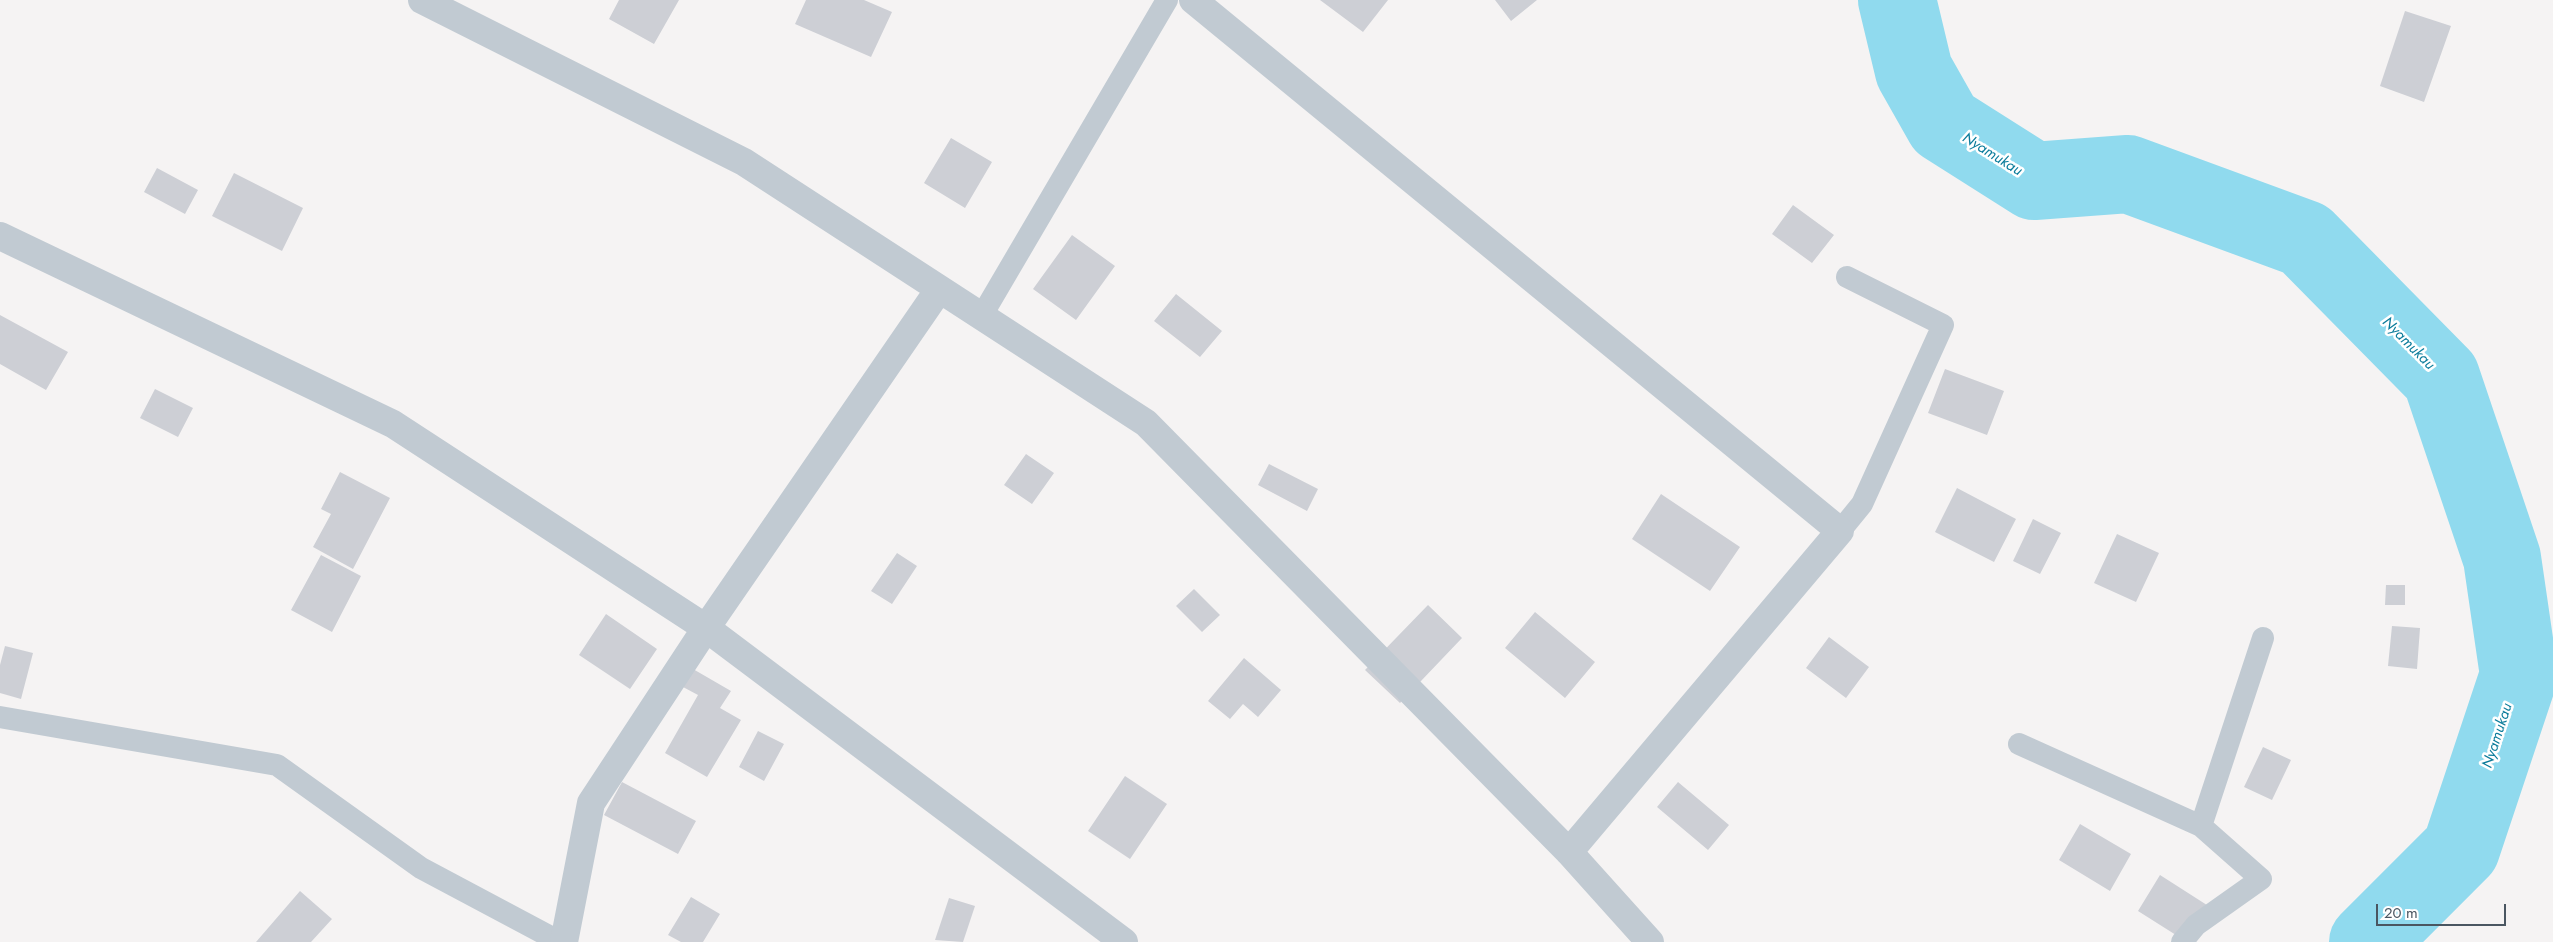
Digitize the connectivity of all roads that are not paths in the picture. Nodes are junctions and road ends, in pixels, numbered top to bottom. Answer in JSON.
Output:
{"nodes":[{"id":1,"x":422,"y":0,"type":"edge"},
{"id":2,"x":1167,"y":0,"type":"edge"},
{"id":3,"x":1193,"y":0,"type":"edge"},
{"id":4,"x":0,"y":236,"type":"edge"},
{"id":5,"x":1847,"y":277,"type":"dead end"},
{"id":6,"x":938,"y":291,"type":"junction"},
{"id":7,"x":980,"y":317,"type":"junction"},
{"id":8,"x":1840,"y":531,"type":"junction"},
{"id":9,"x":706,"y":628,"type":"junction"},
{"id":10,"x":2263,"y":638,"type":"dead end"},
{"id":11,"x":0,"y":717,"type":"edge"},
{"id":12,"x":2019,"y":744,"type":"dead end"},
{"id":13,"x":2201,"y":826,"type":"junction"},
{"id":14,"x":1569,"y":852,"type":"junction"},
{"id":15,"x":560,"y":942,"type":"edge"},
{"id":16,"x":564,"y":942,"type":"edge"},
{"id":17,"x":1124,"y":942,"type":"edge"},
{"id":18,"x":1650,"y":942,"type":"edge"},
{"id":19,"x":2182,"y":942,"type":"edge"}],
"edges":[{"from":1,"to":6,"type":"street"},
{"from":2,"to":7,"type":"lane"},
{"from":3,"to":8,"type":"street"},
{"from":4,"to":9,"type":"street"},
{"from":5,"to":8,"type":"lane"},
{"from":6,"to":7,"type":"street"},
{"from":6,"to":9,"type":"street"},
{"from":7,"to":14,"type":"street"},
{"from":8,"to":14,"type":"street"},
{"from":9,"to":16,"type":"street"},
{"from":9,"to":17,"type":"street"},
{"from":10,"to":13,"type":"lane"},
{"from":11,"to":15,"type":"lane"},
{"from":12,"to":13,"type":"lane"},
{"from":13,"to":19,"type":"lane"},
{"from":14,"to":18,"type":"street"}]}
